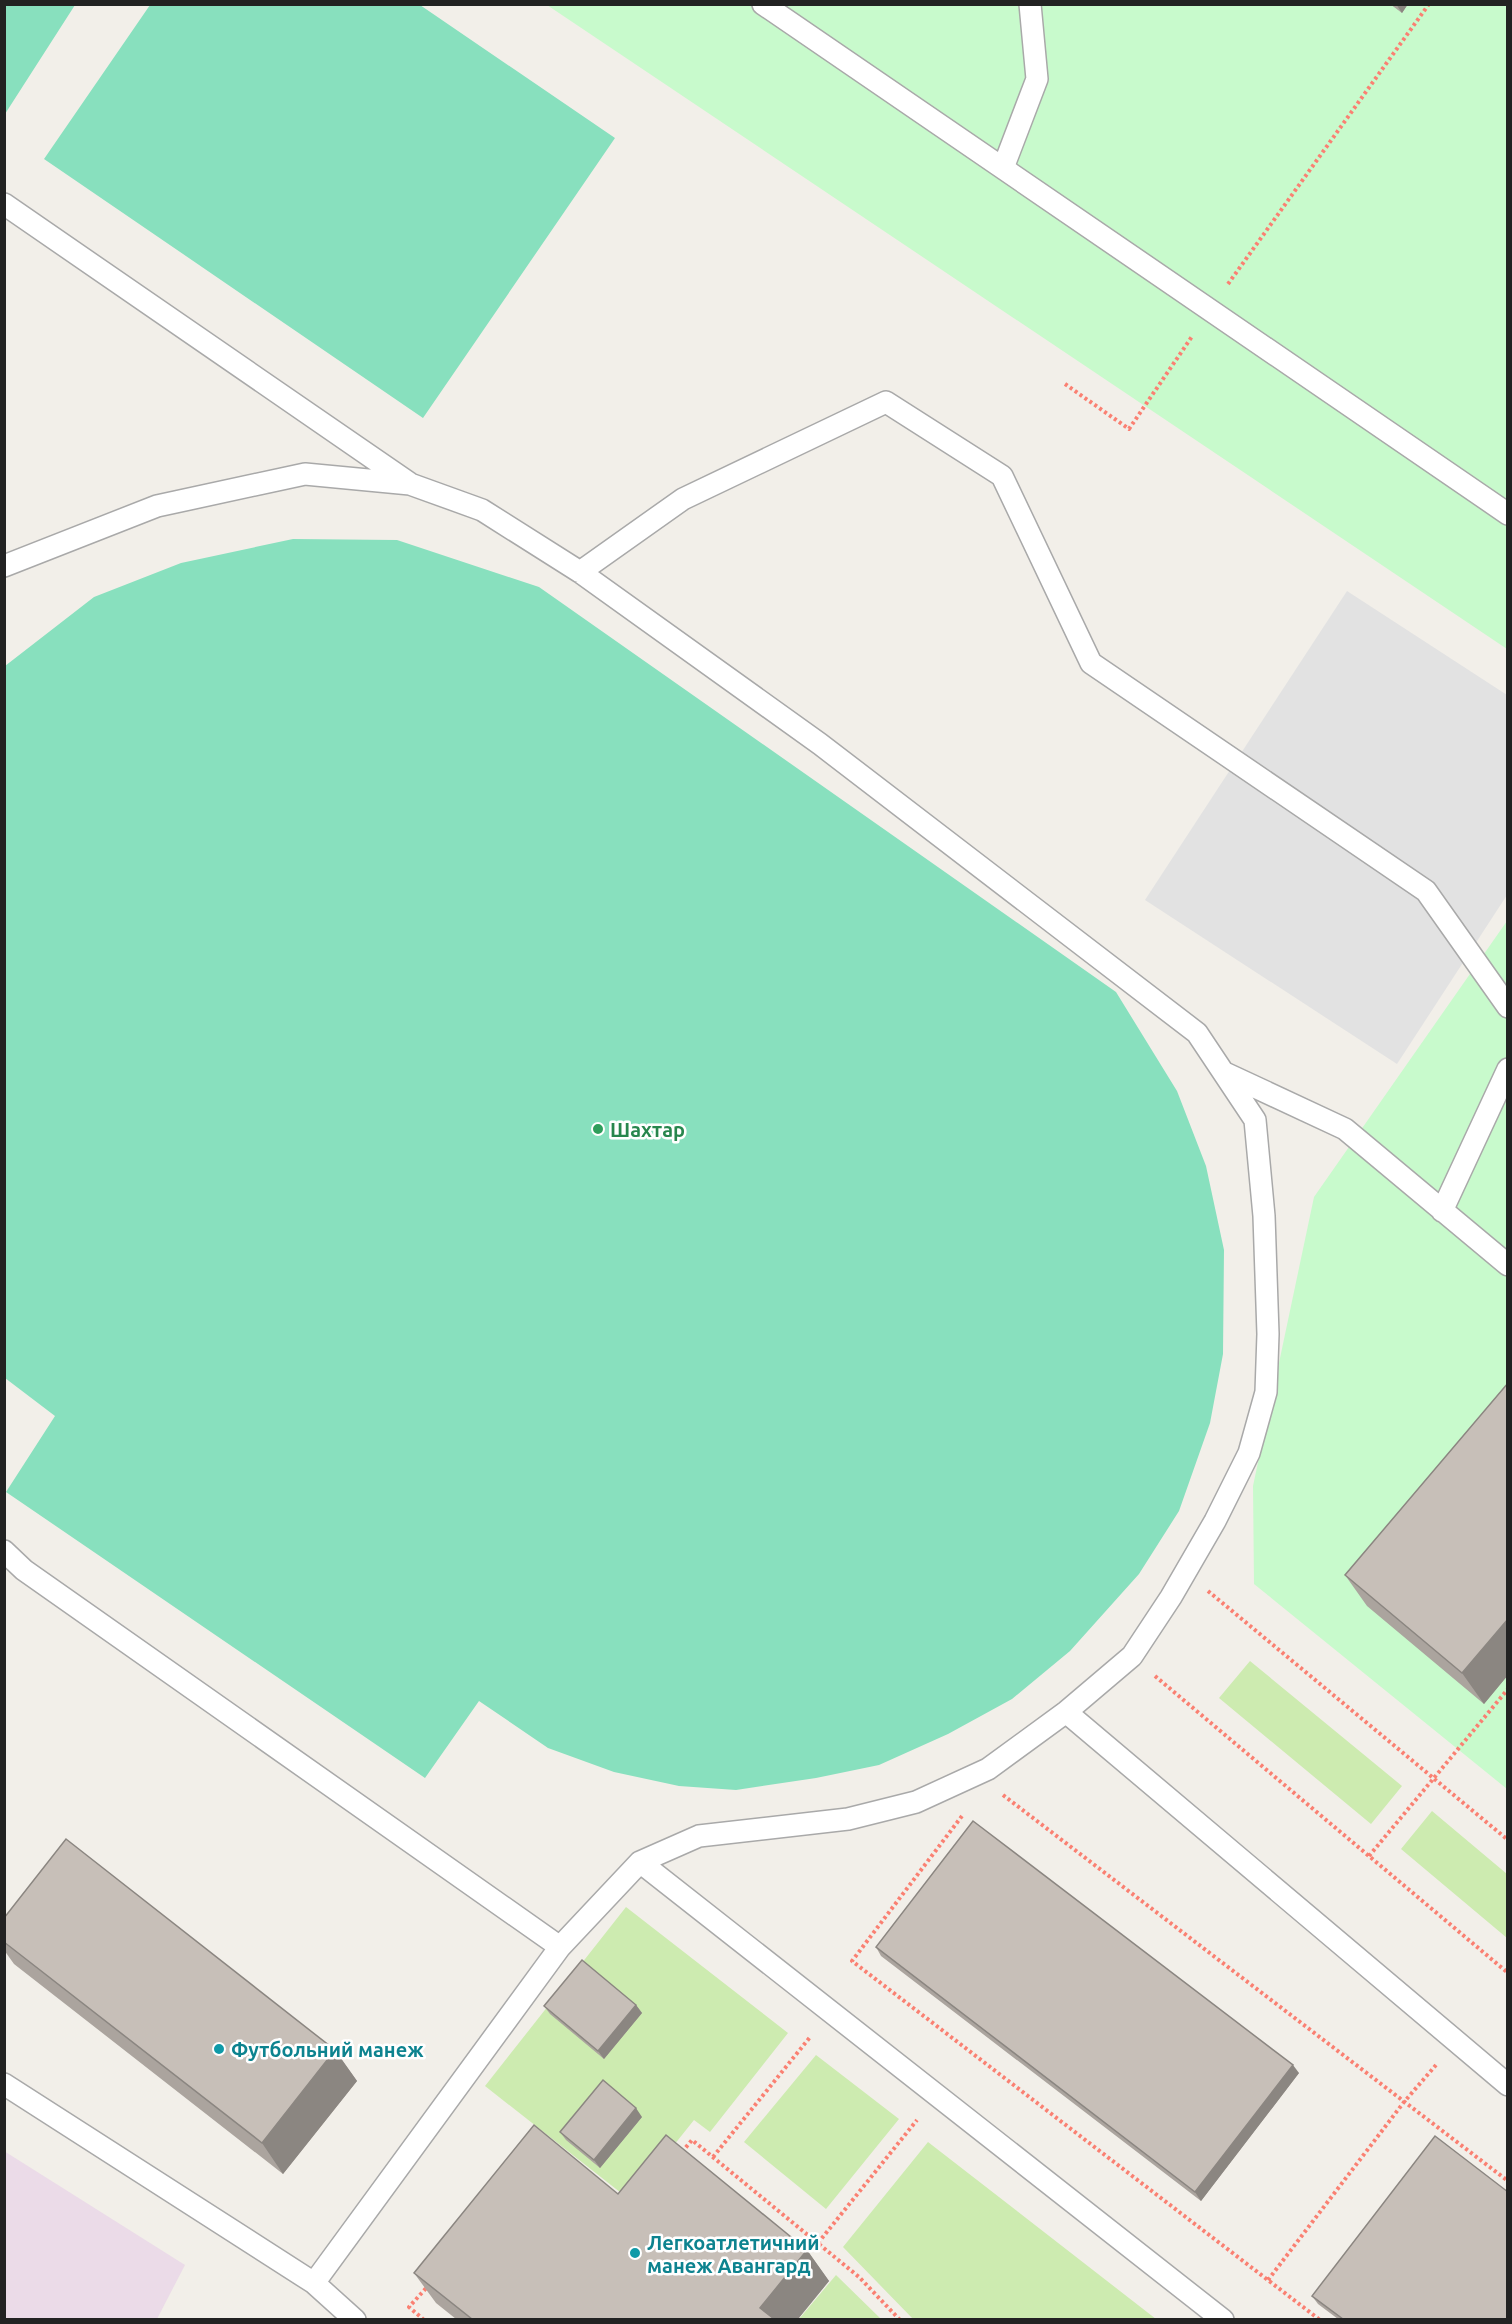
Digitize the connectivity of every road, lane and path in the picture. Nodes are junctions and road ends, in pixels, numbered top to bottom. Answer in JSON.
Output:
{"nodes":[{"id":1,"x":763,"y":4,"type":"edge"},
{"id":2,"x":1030,"y":4,"type":"edge"},
{"id":3,"x":1429,"y":4,"type":"edge"},
{"id":4,"x":1003,"y":168,"type":"junction"},
{"id":5,"x":4,"y":204,"type":"edge"},
{"id":6,"x":1210,"y":309,"type":"junction"},
{"id":7,"x":1065,"y":384,"type":"dead end"},
{"id":8,"x":410,"y":484,"type":"junction"},
{"id":9,"x":1508,"y":514,"type":"edge"},
{"id":10,"x":4,"y":566,"type":"edge"},
{"id":11,"x":580,"y":572,"type":"junction"},
{"id":12,"x":1508,"y":1007,"type":"edge"},
{"id":13,"x":1508,"y":1069,"type":"edge"},
{"id":14,"x":1224,"y":1073,"type":"junction"},
{"id":15,"x":1442,"y":1211,"type":"junction"},
{"id":16,"x":1508,"y":1265,"type":"edge"},
{"id":17,"x":4,"y":1551,"type":"edge"},
{"id":18,"x":1186,"y":1572,"type":"junction"},
{"id":19,"x":1132,"y":1656,"type":"junction"},
{"id":20,"x":1508,"y":1689,"type":"edge"},
{"id":21,"x":1066,"y":1712,"type":"junction"},
{"id":22,"x":1433,"y":1778,"type":"junction"},
{"id":23,"x":997,"y":1790,"type":"dead end"},
{"id":24,"x":966,"y":1811,"type":"dead end"},
{"id":25,"x":1508,"y":1840,"type":"edge"},
{"id":26,"x":1369,"y":1856,"type":"junction"},
{"id":27,"x":640,"y":1862,"type":"junction"},
{"id":28,"x":560,"y":1947,"type":"junction"},
{"id":29,"x":1508,"y":1973,"type":"edge"},
{"id":30,"x":811,"y":2036,"type":"dead end"},
{"id":31,"x":1456,"y":2042,"type":"junction"},
{"id":32,"x":4,"y":2084,"type":"edge"},
{"id":33,"x":1508,"y":2085,"type":"edge"},
{"id":34,"x":1404,"y":2102,"type":"junction"},
{"id":35,"x":918,"y":2119,"type":"dead end"},
{"id":36,"x":678,"y":2157,"type":"edge"},
{"id":37,"x":713,"y":2157,"type":"junction"},
{"id":38,"x":1508,"y":2181,"type":"edge"},
{"id":39,"x":818,"y":2243,"type":"junction"},
{"id":40,"x":1268,"y":2280,"type":"junction"},
{"id":41,"x":431,"y":2281,"type":"edge"},
{"id":42,"x":314,"y":2283,"type":"junction"},
{"id":43,"x":355,"y":2319,"type":"edge"},
{"id":44,"x":424,"y":2319,"type":"edge"},
{"id":45,"x":900,"y":2319,"type":"edge"},
{"id":46,"x":1222,"y":2319,"type":"edge"},
{"id":47,"x":1320,"y":2319,"type":"edge"}],
"edges":[{"from":1,"to":4,"type":"lane"},
{"from":2,"to":4,"type":"lane"},
{"from":3,"to":6,"type":"path"},
{"from":4,"to":6,"type":"lane"},
{"from":5,"to":8,"type":"lane"},
{"from":6,"to":7,"type":"path"},
{"from":6,"to":9,"type":"lane"},
{"from":8,"to":10,"type":"lane"},
{"from":8,"to":11,"type":"lane"},
{"from":11,"to":12,"type":"lane"},
{"from":11,"to":14,"type":"lane"},
{"from":13,"to":15,"type":"lane"},
{"from":14,"to":15,"type":"lane"},
{"from":14,"to":18,"type":"lane"},
{"from":15,"to":16,"type":"lane"},
{"from":17,"to":28,"type":"lane"},
{"from":18,"to":19,"type":"lane"},
{"from":18,"to":22,"type":"path"},
{"from":19,"to":21,"type":"lane"},
{"from":19,"to":26,"type":"path"},
{"from":20,"to":22,"type":"path"},
{"from":21,"to":27,"type":"lane"},
{"from":21,"to":31,"type":"lane"},
{"from":22,"to":25,"type":"path"},
{"from":22,"to":26,"type":"path"},
{"from":23,"to":34,"type":"path"},
{"from":24,"to":40,"type":"path"},
{"from":26,"to":29,"type":"path"},
{"from":27,"to":28,"type":"lane"},
{"from":27,"to":46,"type":"lane"},
{"from":28,"to":42,"type":"lane"},
{"from":30,"to":37,"type":"path"},
{"from":31,"to":33,"type":"lane"},
{"from":31,"to":34,"type":"path"},
{"from":32,"to":42,"type":"lane"},
{"from":34,"to":38,"type":"path"},
{"from":34,"to":40,"type":"path"},
{"from":35,"to":39,"type":"path"},
{"from":36,"to":37,"type":"path"},
{"from":37,"to":39,"type":"path"},
{"from":39,"to":45,"type":"path"},
{"from":40,"to":47,"type":"path"},
{"from":41,"to":44,"type":"path"},
{"from":42,"to":43,"type":"lane"}]}
